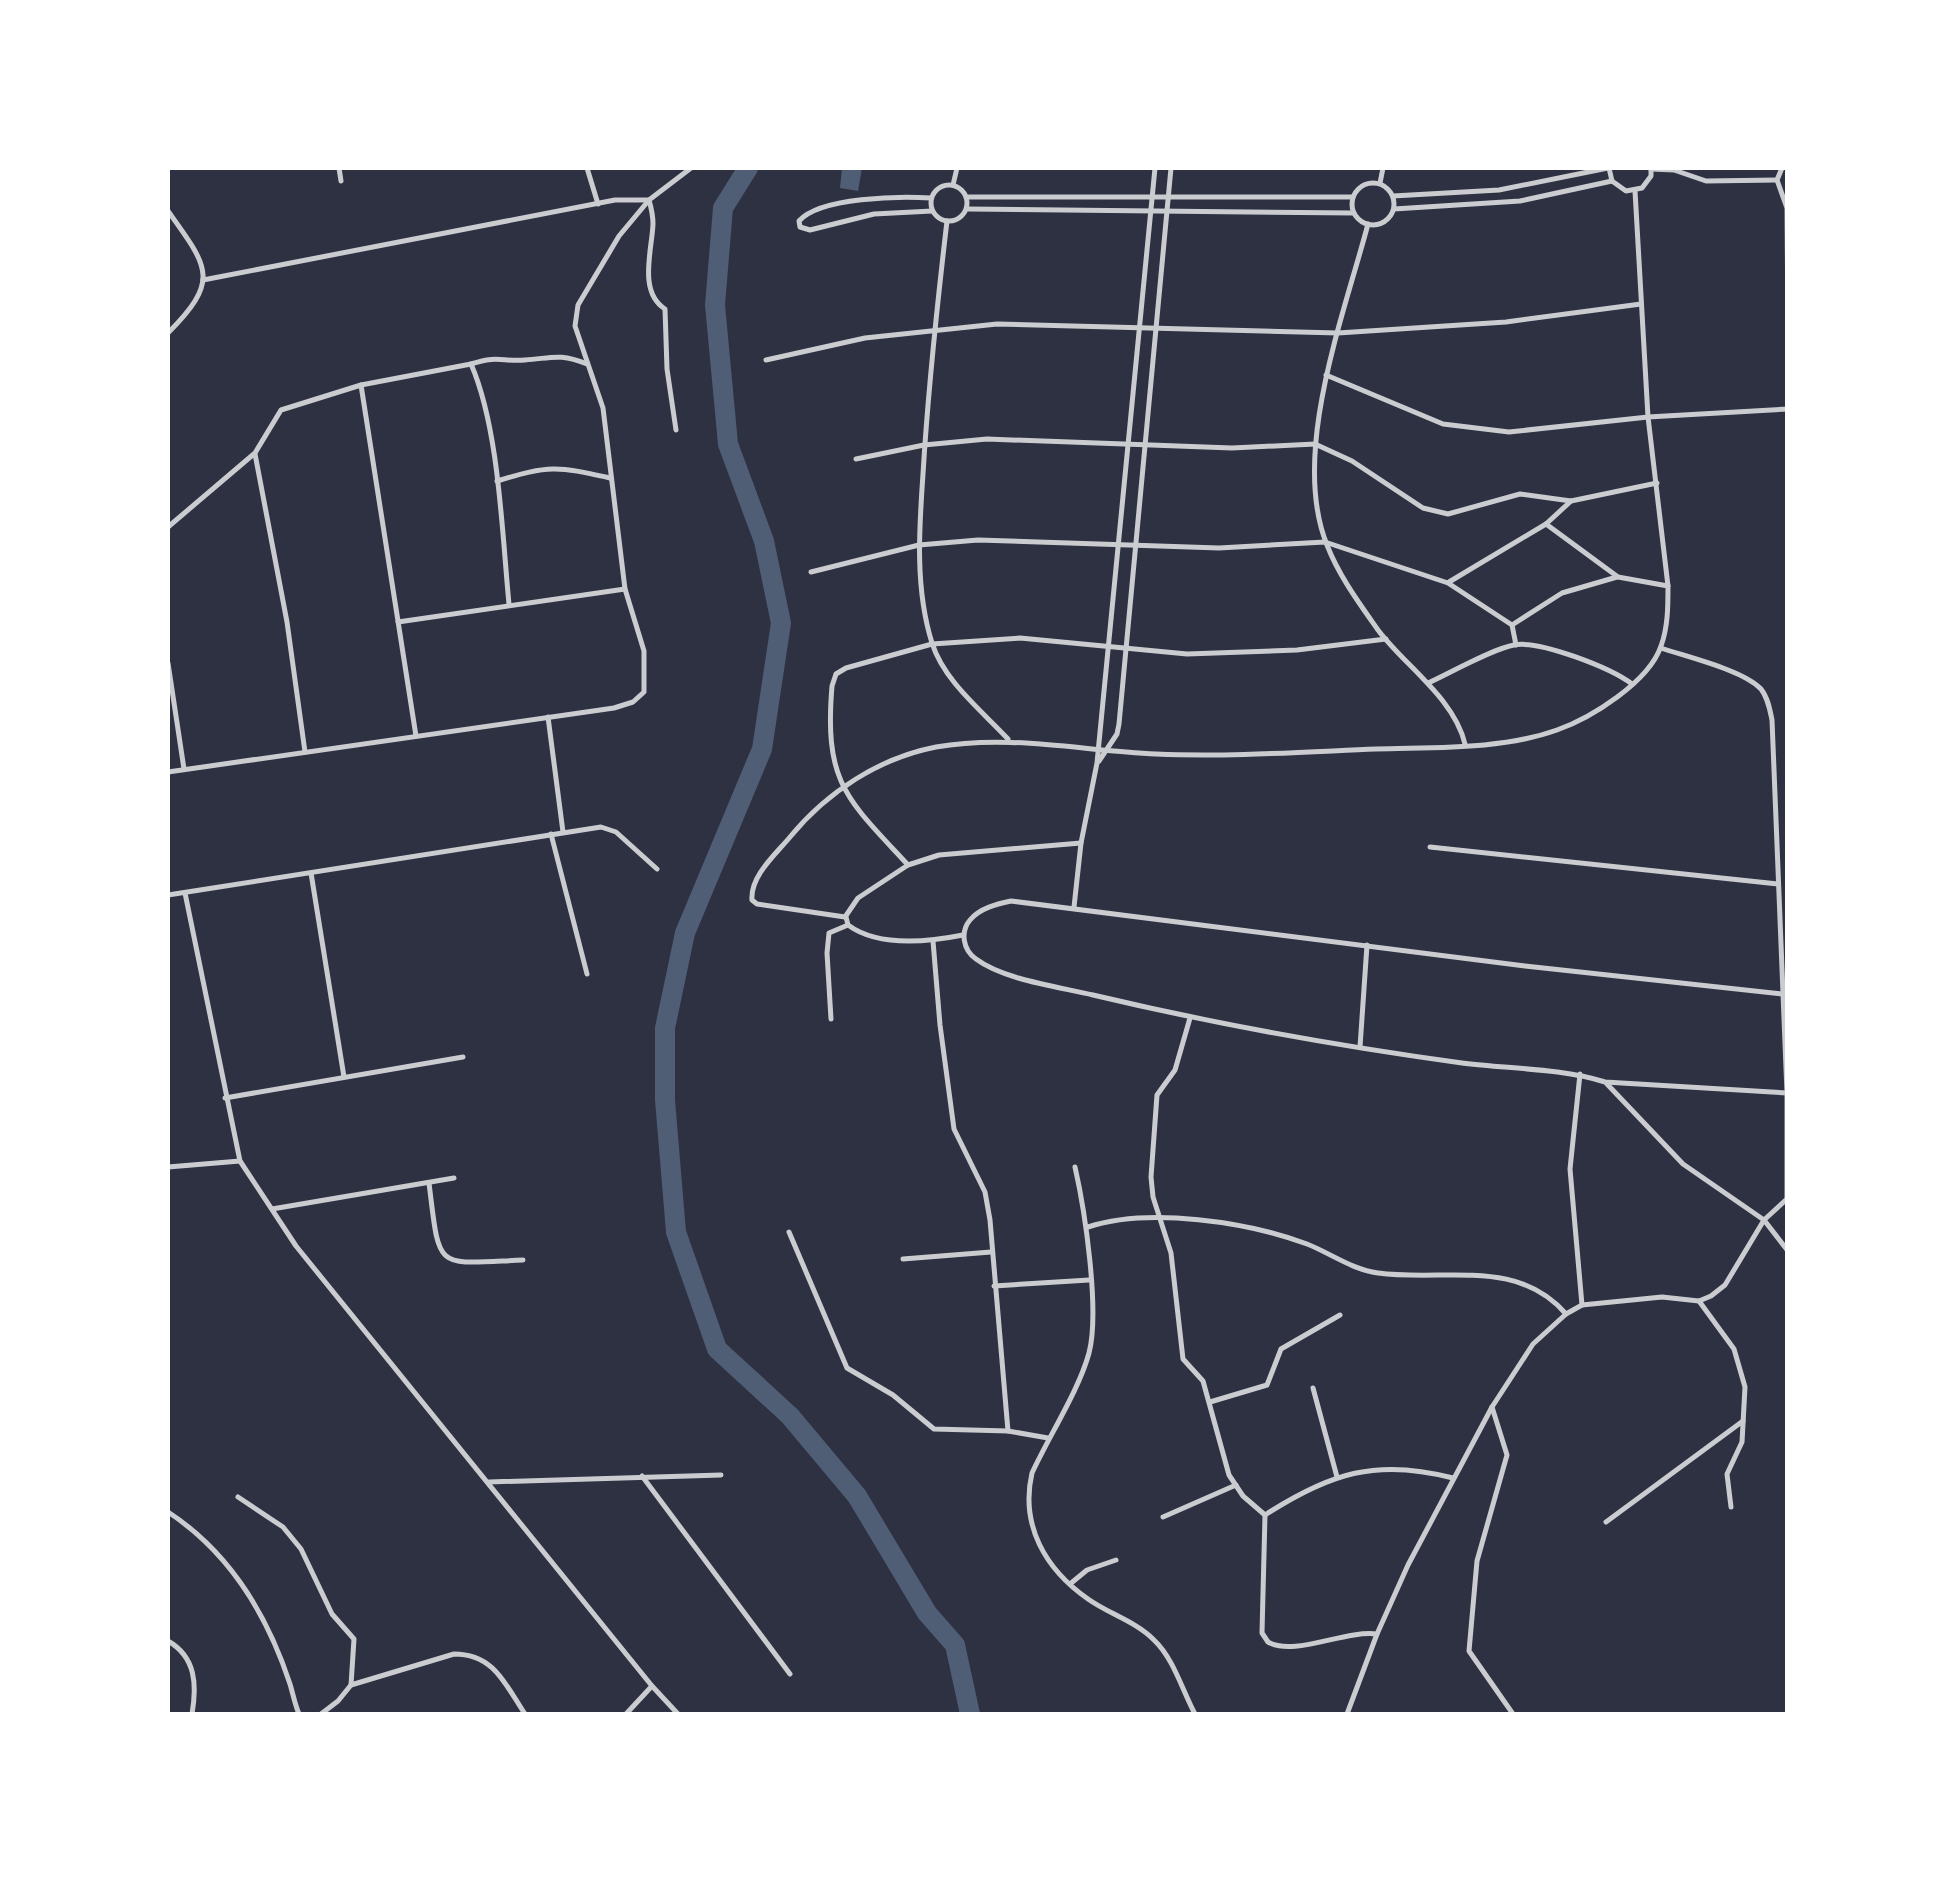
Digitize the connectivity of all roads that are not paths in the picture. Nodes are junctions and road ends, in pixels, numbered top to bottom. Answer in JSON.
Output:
{"nodes":[{"id":1,"x":339,"y":168,"type":"edge"},
{"id":2,"x":587,"y":168,"type":"edge"},
{"id":3,"x":692,"y":168,"type":"edge"},
{"id":4,"x":956,"y":168,"type":"edge"},
{"id":5,"x":1155,"y":168,"type":"edge"},
{"id":6,"x":1171,"y":168,"type":"edge"},
{"id":7,"x":1383,"y":168,"type":"edge"},
{"id":8,"x":1609,"y":168,"type":"edge"},
{"id":9,"x":1651,"y":168,"type":"edge"},
{"id":10,"x":1782,"y":168,"type":"edge"},
{"id":11,"x":1777,"y":180,"type":"junction"},
{"id":12,"x":341,"y":181,"type":"dead end"},
{"id":13,"x":1612,"y":181,"type":"junction"},
{"id":14,"x":1380,"y":183,"type":"junction"},
{"id":15,"x":953,"y":185,"type":"junction"},
{"id":16,"x":1635,"y":191,"type":"junction"},
{"id":17,"x":1153,"y":195,"type":"junction"},
{"id":18,"x":966,"y":196,"type":"junction"},
{"id":19,"x":1168,"y":196,"type":"junction"},
{"id":20,"x":1393,"y":196,"type":"junction"},
{"id":21,"x":931,"y":198,"type":"junction"},
{"id":22,"x":1352,"y":198,"type":"junction"},
{"id":23,"x":650,"y":200,"type":"junction"},
{"id":24,"x":598,"y":204,"type":"junction"},
{"id":25,"x":966,"y":208,"type":"junction"},
{"id":26,"x":1151,"y":208,"type":"junction"},
{"id":27,"x":1167,"y":209,"type":"junction"},
{"id":28,"x":1394,"y":209,"type":"junction"},
{"id":29,"x":932,"y":211,"type":"junction"},
{"id":30,"x":168,"y":212,"type":"edge"},
{"id":31,"x":1354,"y":213,"type":"junction"},
{"id":32,"x":947,"y":221,"type":"junction"},
{"id":33,"x":1368,"y":224,"type":"junction"},
{"id":34,"x":203,"y":280,"type":"junction"},
{"id":35,"x":1641,"y":304,"type":"junction"},
{"id":36,"x":934,"y":329,"type":"junction"},
{"id":37,"x":1140,"y":329,"type":"junction"},
{"id":38,"x":1156,"y":329,"type":"junction"},
{"id":39,"x":1788,"y":331,"type":"edge"},
{"id":40,"x":1338,"y":332,"type":"junction"},
{"id":41,"x":168,"y":333,"type":"edge"},
{"id":42,"x":766,"y":360,"type":"dead end"},
{"id":43,"x":470,"y":364,"type":"junction"},
{"id":44,"x":588,"y":364,"type":"junction"},
{"id":45,"x":1326,"y":376,"type":"junction"},
{"id":46,"x":360,"y":385,"type":"junction"},
{"id":47,"x":1788,"y":410,"type":"edge"},
{"id":48,"x":1648,"y":417,"type":"junction"},
{"id":49,"x":676,"y":430,"type":"dead end"},
{"id":50,"x":1129,"y":443,"type":"junction"},
{"id":51,"x":1145,"y":444,"type":"junction"},
{"id":52,"x":1316,"y":444,"type":"junction"},
{"id":53,"x":924,"y":446,"type":"junction"},
{"id":54,"x":255,"y":453,"type":"junction"},
{"id":55,"x":856,"y":459,"type":"dead end"},
{"id":56,"x":612,"y":478,"type":"junction"},
{"id":57,"x":497,"y":481,"type":"junction"},
{"id":58,"x":1657,"y":484,"type":"junction"},
{"id":59,"x":1571,"y":501,"type":"junction"},
{"id":60,"x":1546,"y":524,"type":"junction"},
{"id":61,"x":168,"y":527,"type":"edge"},
{"id":62,"x":1325,"y":542,"type":"junction"},
{"id":63,"x":918,"y":545,"type":"junction"},
{"id":64,"x":1120,"y":545,"type":"junction"},
{"id":65,"x":1137,"y":547,"type":"junction"},
{"id":66,"x":810,"y":572,"type":"dead end"},
{"id":67,"x":1618,"y":577,"type":"junction"},
{"id":68,"x":1448,"y":583,"type":"junction"},
{"id":69,"x":1668,"y":586,"type":"junction"},
{"id":70,"x":625,"y":590,"type":"junction"},
{"id":71,"x":509,"y":604,"type":"junction"},
{"id":72,"x":398,"y":622,"type":"junction"},
{"id":73,"x":1512,"y":625,"type":"junction"},
{"id":74,"x":1386,"y":640,"type":"junction"},
{"id":75,"x":932,"y":644,"type":"junction"},
{"id":76,"x":1516,"y":644,"type":"junction"},
{"id":77,"x":1109,"y":648,"type":"junction"},
{"id":78,"x":1661,"y":648,"type":"junction"},
{"id":79,"x":1127,"y":650,"type":"junction"},
{"id":80,"x":168,"y":662,"type":"edge"},
{"id":81,"x":1428,"y":683,"type":"junction"},
{"id":82,"x":1632,"y":684,"type":"junction"},
{"id":83,"x":548,"y":717,"type":"junction"},
{"id":84,"x":416,"y":736,"type":"junction"},
{"id":85,"x":1009,"y":740,"type":"junction"},
{"id":86,"x":1465,"y":744,"type":"junction"},
{"id":87,"x":1098,"y":750,"type":"junction"},
{"id":88,"x":1108,"y":750,"type":"junction"},
{"id":89,"x":305,"y":752,"type":"junction"},
{"id":90,"x":1096,"y":763,"type":"junction"},
{"id":91,"x":184,"y":769,"type":"junction"},
{"id":92,"x":168,"y":772,"type":"edge"},
{"id":93,"x":842,"y":788,"type":"junction"},
{"id":94,"x":563,"y":832,"type":"junction"},
{"id":95,"x":551,"y":834,"type":"junction"},
{"id":96,"x":1080,"y":844,"type":"junction"},
{"id":97,"x":1430,"y":848,"type":"dead end"},
{"id":98,"x":908,"y":865,"type":"junction"},
{"id":99,"x":657,"y":869,"type":"dead end"},
{"id":100,"x":311,"y":873,"type":"junction"},
{"id":101,"x":1778,"y":884,"type":"junction"},
{"id":102,"x":185,"y":893,"type":"junction"},
{"id":103,"x":168,"y":895,"type":"edge"},
{"id":104,"x":1074,"y":907,"type":"junction"},
{"id":105,"x":846,"y":916,"type":"junction"},
{"id":106,"x":848,"y":925,"type":"junction"},
{"id":107,"x":963,"y":935,"type":"junction"},
{"id":108,"x":933,"y":941,"type":"junction"},
{"id":109,"x":1368,"y":946,"type":"junction"},
{"id":110,"x":587,"y":974,"type":"dead end"},
{"id":111,"x":1783,"y":994,"type":"junction"},
{"id":112,"x":1190,"y":1018,"type":"junction"},
{"id":113,"x":831,"y":1019,"type":"dead end"},
{"id":114,"x":1360,"y":1047,"type":"junction"},
{"id":115,"x":463,"y":1057,"type":"dead end"},
{"id":116,"x":1580,"y":1074,"type":"junction"},
{"id":117,"x":344,"y":1077,"type":"junction"},
{"id":118,"x":1605,"y":1082,"type":"junction"},
{"id":119,"x":1787,"y":1093,"type":"edge"},
{"id":120,"x":225,"y":1098,"type":"junction"},
{"id":121,"x":240,"y":1161,"type":"junction"},
{"id":122,"x":168,"y":1168,"type":"edge"},
{"id":123,"x":1076,"y":1168,"type":"dead end"},
{"id":124,"x":454,"y":1178,"type":"dead end"},
{"id":125,"x":429,"y":1182,"type":"junction"},
{"id":126,"x":1787,"y":1198,"type":"edge"},
{"id":127,"x":272,"y":1209,"type":"junction"},
{"id":128,"x":1162,"y":1219,"type":"junction"},
{"id":129,"x":1764,"y":1220,"type":"junction"},
{"id":130,"x":1088,"y":1227,"type":"junction"},
{"id":131,"x":789,"y":1232,"type":"dead end"},
{"id":132,"x":1784,"y":1238,"type":"edge"},
{"id":133,"x":1788,"y":1251,"type":"edge"},
{"id":134,"x":991,"y":1252,"type":"junction"},
{"id":135,"x":904,"y":1259,"type":"dead end"},
{"id":136,"x":523,"y":1260,"type":"dead end"},
{"id":137,"x":1089,"y":1280,"type":"junction"},
{"id":138,"x":994,"y":1286,"type":"junction"},
{"id":139,"x":1699,"y":1301,"type":"junction"},
{"id":140,"x":1582,"y":1305,"type":"junction"},
{"id":141,"x":1566,"y":1314,"type":"junction"},
{"id":142,"x":1340,"y":1315,"type":"dead end"},
{"id":143,"x":1313,"y":1388,"type":"dead end"},
{"id":144,"x":1210,"y":1402,"type":"junction"},
{"id":145,"x":1492,"y":1407,"type":"junction"},
{"id":146,"x":1745,"y":1419,"type":"junction"},
{"id":147,"x":1008,"y":1431,"type":"junction"},
{"id":148,"x":1048,"y":1438,"type":"junction"},
{"id":149,"x":721,"y":1474,"type":"dead end"},
{"id":150,"x":642,"y":1476,"type":"junction"},
{"id":151,"x":1338,"y":1477,"type":"junction"},
{"id":152,"x":1453,"y":1478,"type":"junction"},
{"id":153,"x":488,"y":1482,"type":"junction"},
{"id":154,"x":1236,"y":1485,"type":"junction"},
{"id":155,"x":238,"y":1497,"type":"dead end"},
{"id":156,"x":1731,"y":1508,"type":"dead end"},
{"id":157,"x":168,"y":1512,"type":"edge"},
{"id":158,"x":1265,"y":1515,"type":"junction"},
{"id":159,"x":1162,"y":1516,"type":"dead end"},
{"id":160,"x":1606,"y":1522,"type":"dead end"},
{"id":161,"x":1116,"y":1560,"type":"dead end"},
{"id":162,"x":1070,"y":1584,"type":"junction"},
{"id":163,"x":1377,"y":1634,"type":"junction"},
{"id":164,"x":168,"y":1641,"type":"edge"},
{"id":165,"x":790,"y":1674,"type":"dead end"},
{"id":166,"x":351,"y":1684,"type":"junction"},
{"id":167,"x":652,"y":1686,"type":"junction"},
{"id":168,"x":192,"y":1714,"type":"edge"},
{"id":169,"x":298,"y":1714,"type":"edge"},
{"id":170,"x":321,"y":1714,"type":"edge"},
{"id":171,"x":525,"y":1714,"type":"edge"},
{"id":172,"x":626,"y":1714,"type":"edge"},
{"id":173,"x":678,"y":1714,"type":"edge"},
{"id":174,"x":1195,"y":1714,"type":"edge"},
{"id":175,"x":1347,"y":1714,"type":"edge"},
{"id":176,"x":1514,"y":1714,"type":"edge"}],
"edges":[{"from":1,"to":12,"type":"street"},
{"from":2,"to":24,"type":"street"},
{"from":3,"to":23,"type":"street"},
{"from":4,"to":15,"type":"street"},
{"from":5,"to":17,"type":"street"},
{"from":6,"to":19,"type":"street"},
{"from":7,"to":14,"type":"street"},
{"from":8,"to":13,"type":"street"},
{"from":8,"to":20,"type":"street"},
{"from":9,"to":11,"type":"street"},
{"from":9,"to":16,"type":"street"},
{"from":10,"to":11,"type":"street"},
{"from":11,"to":39,"type":"street"},
{"from":13,"to":16,"type":"street"},
{"from":13,"to":28,"type":"street"},
{"from":14,"to":20,"type":"street"},
{"from":14,"to":22,"type":"street"},
{"from":15,"to":18,"type":"street"},
{"from":15,"to":21,"type":"street"},
{"from":16,"to":35,"type":"street"},
{"from":17,"to":18,"type":"street"},
{"from":17,"to":19,"type":"street"},
{"from":17,"to":26,"type":"street"},
{"from":18,"to":25,"type":"street"},
{"from":19,"to":22,"type":"street"},
{"from":19,"to":27,"type":"street"},
{"from":20,"to":28,"type":"street"},
{"from":21,"to":29,"type":"street"},
{"from":21,"to":29,"type":"street"},
{"from":22,"to":31,"type":"street"},
{"from":23,"to":24,"type":"street"},
{"from":23,"to":44,"type":"street"},
{"from":23,"to":49,"type":"street"},
{"from":24,"to":34,"type":"street"},
{"from":25,"to":26,"type":"street"},
{"from":25,"to":32,"type":"street"},
{"from":26,"to":27,"type":"street"},
{"from":26,"to":37,"type":"street"},
{"from":27,"to":31,"type":"street"},
{"from":27,"to":38,"type":"street"},
{"from":28,"to":33,"type":"street"},
{"from":29,"to":32,"type":"street"},
{"from":30,"to":34,"type":"street"},
{"from":31,"to":33,"type":"street"},
{"from":32,"to":36,"type":"street"},
{"from":33,"to":40,"type":"street"},
{"from":34,"to":41,"type":"street"},
{"from":35,"to":40,"type":"street"},
{"from":35,"to":48,"type":"street"},
{"from":36,"to":37,"type":"street"},
{"from":36,"to":42,"type":"street"},
{"from":36,"to":53,"type":"street"},
{"from":37,"to":38,"type":"street"},
{"from":37,"to":50,"type":"street"},
{"from":38,"to":40,"type":"street"},
{"from":38,"to":51,"type":"street"},
{"from":40,"to":45,"type":"street"},
{"from":43,"to":44,"type":"street"},
{"from":43,"to":46,"type":"street"},
{"from":43,"to":57,"type":"street"},
{"from":44,"to":56,"type":"street"},
{"from":45,"to":48,"type":"street"},
{"from":45,"to":52,"type":"street"},
{"from":46,"to":54,"type":"street"},
{"from":46,"to":72,"type":"street"},
{"from":47,"to":48,"type":"street"},
{"from":48,"to":58,"type":"street"},
{"from":50,"to":51,"type":"street"},
{"from":50,"to":53,"type":"street"},
{"from":50,"to":64,"type":"street"},
{"from":51,"to":52,"type":"street"},
{"from":51,"to":65,"type":"street"},
{"from":52,"to":59,"type":"street"},
{"from":52,"to":62,"type":"street"},
{"from":53,"to":55,"type":"street"},
{"from":53,"to":63,"type":"street"},
{"from":54,"to":61,"type":"street"},
{"from":54,"to":89,"type":"street"},
{"from":56,"to":57,"type":"street"},
{"from":56,"to":70,"type":"street"},
{"from":57,"to":71,"type":"street"},
{"from":58,"to":59,"type":"street"},
{"from":58,"to":69,"type":"street"},
{"from":59,"to":60,"type":"street"},
{"from":60,"to":67,"type":"street"},
{"from":60,"to":68,"type":"street"},
{"from":62,"to":65,"type":"street"},
{"from":62,"to":68,"type":"street"},
{"from":62,"to":74,"type":"street"},
{"from":63,"to":64,"type":"street"},
{"from":63,"to":66,"type":"street"},
{"from":63,"to":75,"type":"street"},
{"from":64,"to":65,"type":"street"},
{"from":64,"to":77,"type":"street"},
{"from":65,"to":79,"type":"street"},
{"from":67,"to":69,"type":"street"},
{"from":67,"to":73,"type":"street"},
{"from":68,"to":73,"type":"street"},
{"from":69,"to":78,"type":"street"},
{"from":70,"to":71,"type":"street"},
{"from":70,"to":83,"type":"street"},
{"from":71,"to":72,"type":"street"},
{"from":72,"to":84,"type":"street"},
{"from":73,"to":76,"type":"street"},
{"from":74,"to":79,"type":"street"},
{"from":74,"to":81,"type":"street"},
{"from":75,"to":77,"type":"street"},
{"from":75,"to":85,"type":"street"},
{"from":75,"to":93,"type":"street"},
{"from":76,"to":81,"type":"street"},
{"from":76,"to":82,"type":"street"},
{"from":77,"to":79,"type":"street"},
{"from":77,"to":87,"type":"street"},
{"from":78,"to":82,"type":"street"},
{"from":78,"to":101,"type":"street"},
{"from":79,"to":88,"type":"street"},
{"from":80,"to":91,"type":"street"},
{"from":81,"to":86,"type":"street"},
{"from":82,"to":86,"type":"street"},
{"from":83,"to":84,"type":"street"},
{"from":83,"to":94,"type":"street"},
{"from":84,"to":89,"type":"street"},
{"from":85,"to":87,"type":"street"},
{"from":85,"to":93,"type":"street"},
{"from":86,"to":88,"type":"street"},
{"from":87,"to":88,"type":"street"},
{"from":87,"to":90,"type":"street"},
{"from":88,"to":90,"type":"street"},
{"from":89,"to":91,"type":"street"},
{"from":90,"to":96,"type":"street"},
{"from":91,"to":92,"type":"street"},
{"from":93,"to":98,"type":"street"},
{"from":93,"to":105,"type":"street"},
{"from":94,"to":95,"type":"street"},
{"from":94,"to":99,"type":"street"},
{"from":95,"to":100,"type":"street"},
{"from":95,"to":110,"type":"street"},
{"from":96,"to":98,"type":"street"},
{"from":96,"to":104,"type":"street"},
{"from":97,"to":101,"type":"street"},
{"from":98,"to":105,"type":"street"},
{"from":100,"to":102,"type":"street"},
{"from":100,"to":117,"type":"street"},
{"from":101,"to":111,"type":"street"},
{"from":102,"to":103,"type":"street"},
{"from":102,"to":120,"type":"street"},
{"from":104,"to":107,"type":"street"},
{"from":104,"to":109,"type":"street"},
{"from":105,"to":106,"type":"street"},
{"from":106,"to":108,"type":"street"},
{"from":106,"to":113,"type":"street"},
{"from":107,"to":108,"type":"street"},
{"from":107,"to":112,"type":"street"},
{"from":108,"to":134,"type":"street"},
{"from":109,"to":111,"type":"street"},
{"from":109,"to":114,"type":"street"},
{"from":111,"to":119,"type":"street"},
{"from":112,"to":114,"type":"street"},
{"from":112,"to":128,"type":"street"},
{"from":114,"to":116,"type":"street"},
{"from":115,"to":117,"type":"street"},
{"from":116,"to":118,"type":"street"},
{"from":116,"to":140,"type":"street"},
{"from":117,"to":120,"type":"street"},
{"from":118,"to":119,"type":"street"},
{"from":118,"to":129,"type":"street"},
{"from":119,"to":126,"type":"street"},
{"from":120,"to":121,"type":"street"},
{"from":121,"to":122,"type":"street"},
{"from":121,"to":127,"type":"street"},
{"from":123,"to":130,"type":"street"},
{"from":124,"to":125,"type":"street"},
{"from":125,"to":127,"type":"street"},
{"from":125,"to":136,"type":"street"},
{"from":126,"to":129,"type":"street"},
{"from":127,"to":153,"type":"street"},
{"from":128,"to":130,"type":"street"},
{"from":128,"to":141,"type":"street"},
{"from":128,"to":144,"type":"street"},
{"from":129,"to":132,"type":"street"},
{"from":129,"to":139,"type":"street"},
{"from":130,"to":137,"type":"street"},
{"from":131,"to":147,"type":"street"},
{"from":132,"to":133,"type":"street"},
{"from":134,"to":135,"type":"street"},
{"from":134,"to":138,"type":"street"},
{"from":137,"to":138,"type":"street"},
{"from":137,"to":148,"type":"street"},
{"from":138,"to":147,"type":"street"},
{"from":139,"to":140,"type":"street"},
{"from":139,"to":146,"type":"street"},
{"from":140,"to":141,"type":"street"},
{"from":141,"to":145,"type":"street"},
{"from":142,"to":144,"type":"street"},
{"from":143,"to":151,"type":"street"},
{"from":144,"to":154,"type":"street"},
{"from":145,"to":152,"type":"street"},
{"from":145,"to":176,"type":"street"},
{"from":146,"to":156,"type":"street"},
{"from":146,"to":160,"type":"street"},
{"from":147,"to":148,"type":"street"},
{"from":148,"to":162,"type":"street"},
{"from":149,"to":150,"type":"street"},
{"from":150,"to":153,"type":"street"},
{"from":150,"to":165,"type":"street"},
{"from":151,"to":152,"type":"street"},
{"from":151,"to":158,"type":"street"},
{"from":152,"to":163,"type":"street"},
{"from":153,"to":167,"type":"street"},
{"from":154,"to":158,"type":"street"},
{"from":154,"to":159,"type":"street"},
{"from":155,"to":166,"type":"street"},
{"from":157,"to":169,"type":"street"},
{"from":158,"to":163,"type":"street"},
{"from":161,"to":162,"type":"street"},
{"from":162,"to":174,"type":"street"},
{"from":163,"to":175,"type":"street"},
{"from":164,"to":168,"type":"street"},
{"from":166,"to":170,"type":"street"},
{"from":166,"to":171,"type":"street"},
{"from":167,"to":172,"type":"street"},
{"from":167,"to":173,"type":"street"}]}
